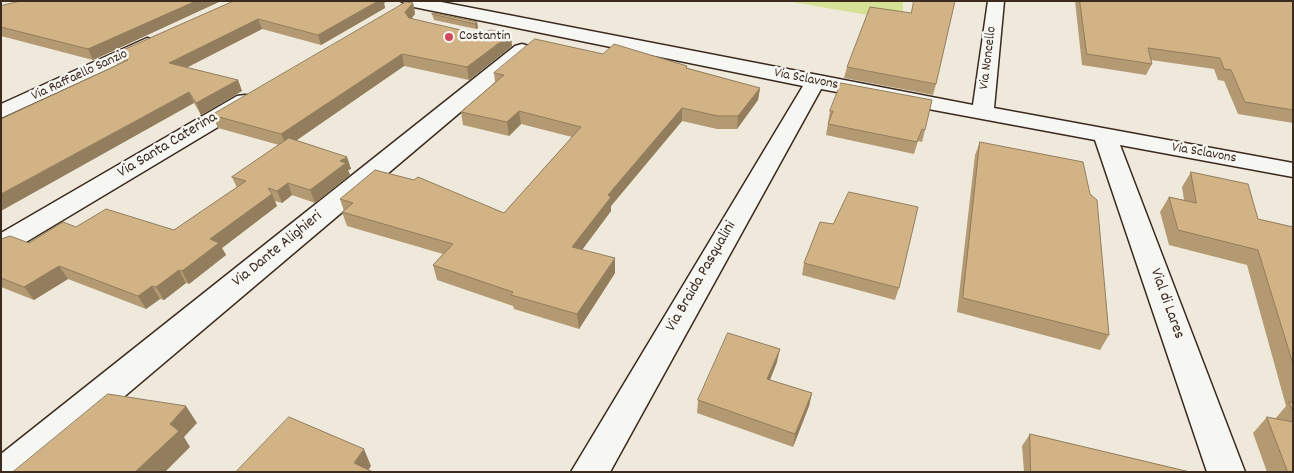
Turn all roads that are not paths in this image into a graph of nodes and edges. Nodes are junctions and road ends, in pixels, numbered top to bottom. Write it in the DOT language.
graph roads {
  1 [pos="996,1"];
  2 [pos="419,7"];
  3 [pos="390,15"];
  4 [pos="520,23"];
  5 [pos="548,28"];
  6 [pos="487,36"];
  7 [pos="160,38"];
  8 [pos="815,82"];
  9 [pos="263,90"];
  10 [pos="1,112"];
  11 [pos="982,114"];
  12 [pos="1106,137"];
  13 [pos="1293,170"];
  14 [pos="1,245"];
  15 [pos="7,472"];
  16 [pos="590,472"];
  17 [pos="1226,472"];
  1 -- 11 [label="street, Via Noncello"];
  2 -- 3 [label="street"];
  2 -- 4 [label="street, Via Sclavons"];
  4 -- 5 [label="street, Via Sclavons"];
  4 -- 6 [label="street"];
  5 -- 8 [label="street, Via Sclavons"];
  5 -- 15 [label="street, Via Dante Alighieri"];
  7 -- 10 [label="street, Via Raffaello Sanzio"];
  8 -- 11 [label="street, Via Sclavons"];
  8 -- 16 [label="street, Via Braida Pasqualini"];
  9 -- 14 [label="street, Via Santa Caterina"];
  11 -- 12 [label="street, Via Sclavons"];
  12 -- 13 [label="street, Via Sclavons"];
  12 -- 17 [label="street, Vial di Lares"];
}
